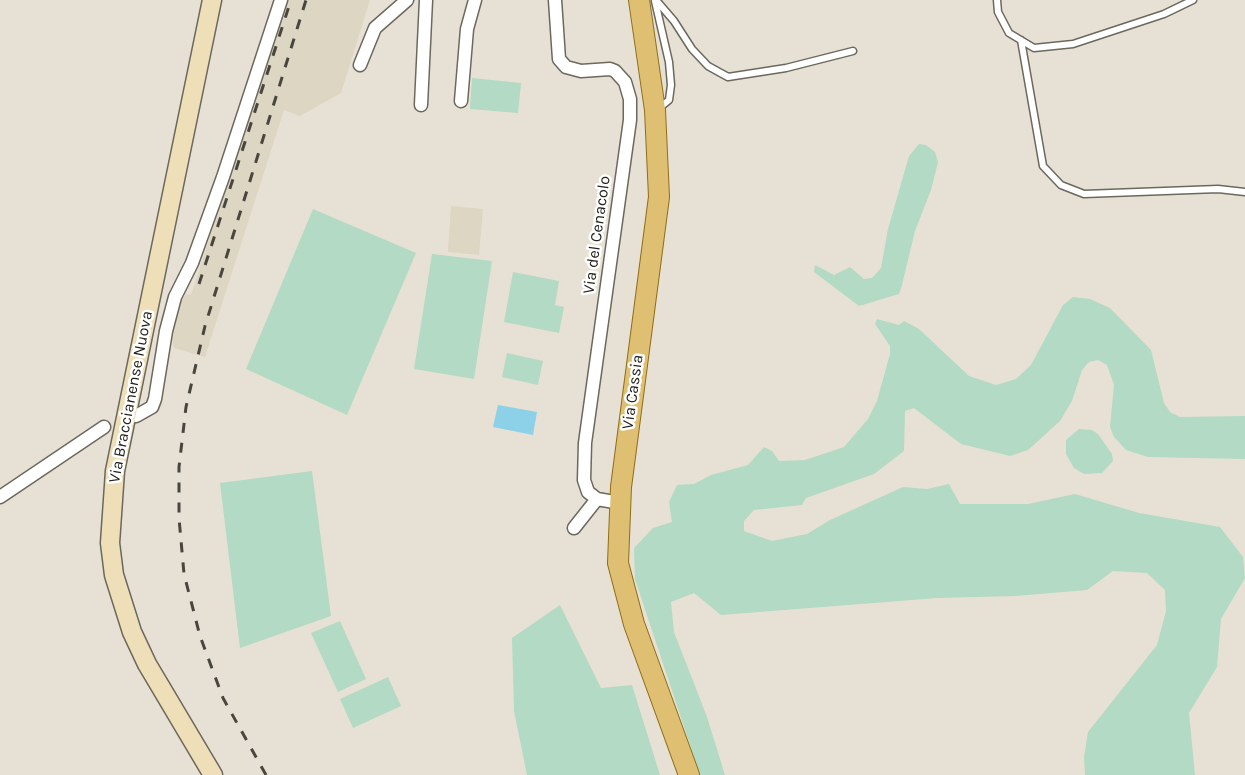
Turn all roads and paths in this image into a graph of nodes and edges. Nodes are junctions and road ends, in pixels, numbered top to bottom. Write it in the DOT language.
graph roads {
  1 [pos="212,0"];
  2 [pos="280,0"];
  3 [pos="407,0"];
  4 [pos="426,0"];
  5 [pos="475,0"];
  6 [pos="555,0"];
  7 [pos="639,0"];
  8 [pos="656,0"];
  9 [pos="997,0"];
  10 [pos="1193,0"];
  11 [pos="1021,40"];
  12 [pos="853,51"];
  13 [pos="360,65"];
  14 [pos="461,101"];
  15 [pos="421,105"];
  16 [pos="655,111"];
  17 [pos="1245,192"];
  18 [pos="136,416"];
  19 [pos="104,427"];
  20 [pos="0,497"];
  21 [pos="597,499"];
  22 [pos="620,503"];
  23 [pos="574,528"];
  24 [pos="213,775"];
  25 [pos="689,775"];
  1 -- 24 [label="main road, Via Braccianense Nuova"];
  2 -- 18 [label="street"];
  3 -- 13 [label="street"];
  4 -- 15 [label="street"];
  5 -- 14 [label="street"];
  6 -- 21 [label="street, Via del Cenacolo"];
  7 -- 16 [label="main road, Via Cassia"];
  8 -- 12 [label="lane"];
  8 -- 16 [label="lane"];
  9 -- 11 [label="lane"];
  10 -- 11 [label="lane"];
  11 -- 17 [label="lane"];
  16 -- 22 [label="main road, Via Cassia"];
  19 -- 20 [label="street"];
  21 -- 22 [label="street"];
  21 -- 23 [label="street"];
  22 -- 25 [label="main road, Via Cassia"];
}
